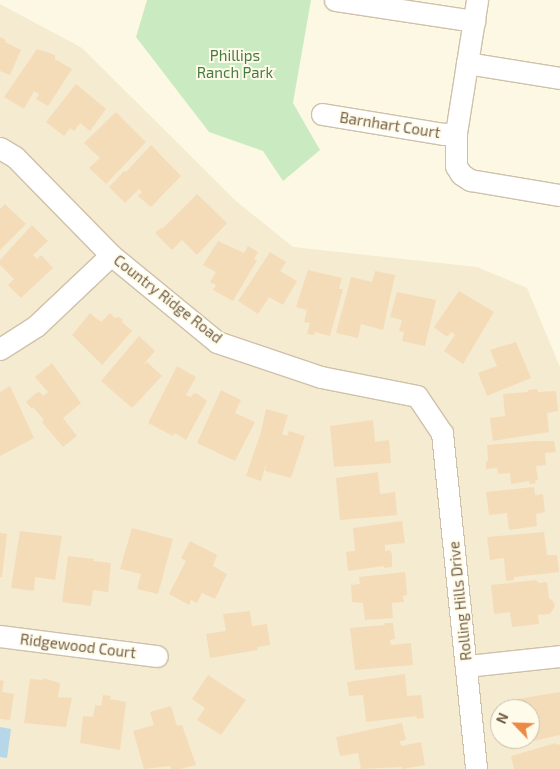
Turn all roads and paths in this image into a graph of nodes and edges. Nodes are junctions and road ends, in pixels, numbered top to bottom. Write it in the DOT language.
graph roads {
  1 [pos="335,0"];
  2 [pos="476,10"];
  3 [pos="467,63"];
  4 [pos="560,78"];
  5 [pos="322,114"];
  6 [pos="456,133"];
  7 [pos="0,148"];
  8 [pos="560,195"];
  9 [pos="111,254"];
  10 [pos="0,349"];
  11 [pos="442,433"];
  12 [pos="0,636"];
  13 [pos="157,656"];
  14 [pos="560,656"];
  15 [pos="467,666"];
  16 [pos="476,769"];
  1 -- 2 [label="street"];
  2 -- 3 [label="street"];
  3 -- 4 [label="street"];
  3 -- 6 [label="street"];
  5 -- 6 [label="street, Barnhart Court"];
  6 -- 8 [label="street, Barnhart Court"];
  7 -- 9 [label="street, Country Ridge Road"];
  9 -- 10 [label="street"];
  9 -- 11 [label="street, Country Ridge Road"];
  11 -- 15 [label="street, Rolling Hills Drive"];
  12 -- 13 [label="street, Ridgewood Court"];
  14 -- 15 [label="street"];
  15 -- 16 [label="street, Rolling Hills Drive"];
}
